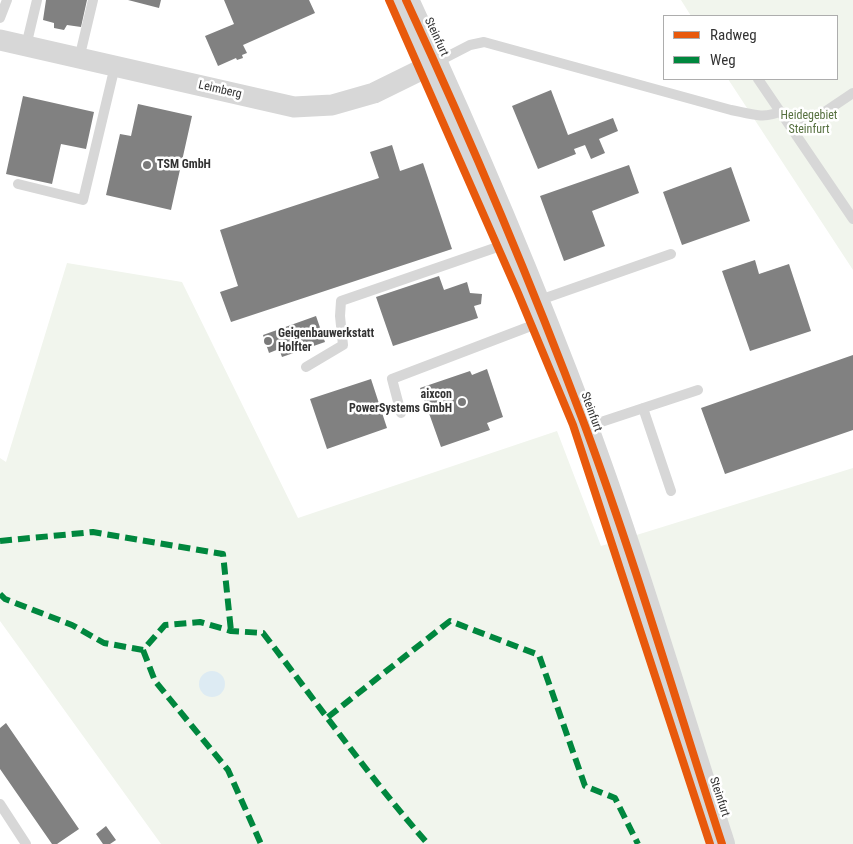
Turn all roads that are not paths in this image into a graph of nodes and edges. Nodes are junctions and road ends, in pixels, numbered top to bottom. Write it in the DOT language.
graph roads {
  1 [pos="7,0"];
  2 [pos="37,0"];
  3 [pos="93,0"];
  4 [pos="406,0"];
  5 [pos="0,18"];
  6 [pos="0,40"];
  7 [pos="26,46"];
  8 [pos="79,59"];
  9 [pos="436,63"];
  10 [pos="115,66"];
  11 [pos="759,80"];
  12 [pos="853,93"];
  13 [pos="780,111"];
  14 [pos="795,132"];
  15 [pos="18,184"];
  16 [pos="853,219"];
  17 [pos="513,242"];
  18 [pos="671,254"];
  19 [pos="541,311"];
  20 [pos="306,367"];
  21 [pos="698,390"];
  22 [pos="642,408"];
  23 [pos="401,413"];
  24 [pos="585,427"];
  25 [pos="671,491"];
  26 [pos="0,804"];
  27 [pos="26,844"];
  28 [pos="722,844"];
  1 -- 5 [label="lane"];
  2 -- 7 [label="lane"];
  3 -- 8 [label="lane"];
  4 -- 9 [label="street, Steinfurt"];
  6 -- 7 [label="street, Leimberg"];
  7 -- 8 [label="street, Leimberg"];
  8 -- 10 [label="street, Leimberg"];
  9 -- 10 [label="street, Leimberg"];
  9 -- 13 [label="lane"];
  9 -- 17 [label="street, Steinfurt"];
  10 -- 15 [label="lane"];
  11 -- 13 [label="lane"];
  12 -- 14 [label="lane"];
  13 -- 14 [label="lane"];
  14 -- 16 [label="lane"];
  17 -- 19 [label="street, Steinfurt"];
  17 -- 20 [label="lane"];
  18 -- 19 [label="lane"];
  19 -- 23 [label="lane"];
  19 -- 24 [label="street, Steinfurt"];
  21 -- 22 [label="lane"];
  22 -- 24 [label="lane"];
  22 -- 25 [label="lane"];
  24 -- 28 [label="street, Steinfurt"];
  26 -- 27 [label="lane"];
}
